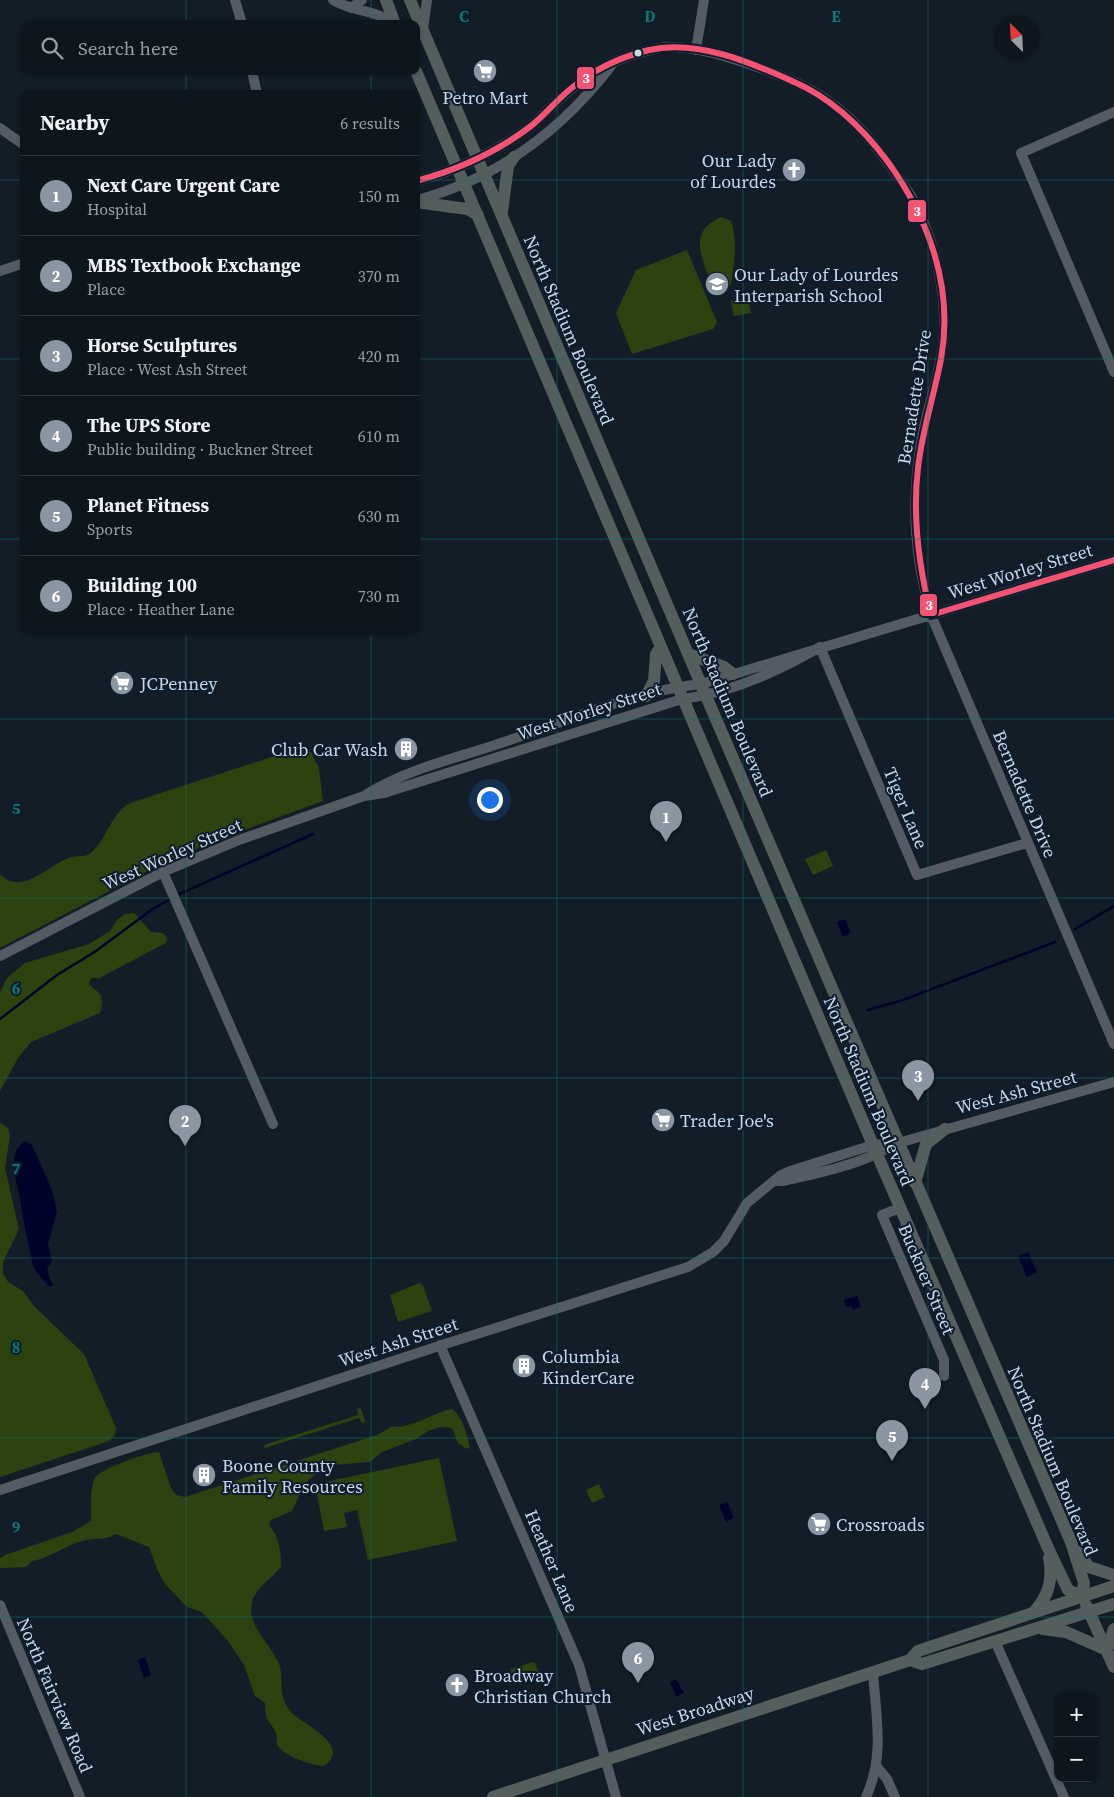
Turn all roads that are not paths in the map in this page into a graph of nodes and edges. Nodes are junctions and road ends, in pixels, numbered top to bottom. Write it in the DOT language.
graph roads {
  1 [pos="235,0"];
  2 [pos="333,0"];
  3 [pos="362,0"];
  4 [pos="386,0"];
  5 [pos="410,0"];
  6 [pos="427,0"];
  7 [pos="704,0"];
  8 [pos="351,8"];
  9 [pos="241,20"];
  10 [pos="389,20"];
  11 [pos="393,20"];
  12 [pos="419,20"];
  13 [pos="420,22"];
  14 [pos="423,29"];
  15 [pos="696,50"];
  16 [pos="613,64"];
  17 [pos="253,75"];
  18 [pos="418,75"];
  19 [pos="256,90"];
  20 [pos="1114,112"];
  21 [pos="0,128"];
  22 [pos="20,142"];
  23 [pos="514,157"];
  24 [pos="478,158"];
  25 [pos="458,167"];
  26 [pos="485,175"];
  27 [pos="420,180"];
  28 [pos="465,184"];
  29 [pos="420,200"];
  30 [pos="420,202"];
  31 [pos="502,214"];
  32 [pos="478,215"];
  33 [pos="20,264"];
  34 [pos="0,271"];
  35 [pos="1114,372"];
  36 [pos="1114,560"];
  37 [pos="931,615"];
  38 [pos="661,647"];
  39 [pos="820,647"];
  40 [pos="688,654"];
  41 [pos="733,674"];
  42 [pos="677,686"];
  43 [pos="703,690"];
  44 [pos="646,696"];
  45 [pos="682,698"];
  46 [pos="364,796"];
  47 [pos="1027,843"];
  48 [pos="163,872"];
  49 [pos="0,956"];
  50 [pos="1114,1044"];
  51 [pos="1114,1082"];
  52 [pos="273,1124"];
  53 [pos="945,1129"];
  54 [pos="898,1143"];
  55 [pos="875,1150"];
  56 [pos="916,1183"];
  57 [pos="900,1208"];
  58 [pos="440,1345"];
  59 [pos="944,1376"];
  60 [pos="0,1490"];
  61 [pos="1071,1542"];
  62 [pos="1048,1548"];
  63 [pos="1114,1575"];
  64 [pos="1114,1586"];
  65 [pos="1082,1596"];
  66 [pos="1114,1604"];
  67 [pos="0,1605"];
  68 [pos="1035,1611"];
  69 [pos="1090,1612"];
  70 [pos="1036,1628"];
  71 [pos="1114,1628"];
  72 [pos="995,1641"];
  73 [pos="1107,1650"];
  74 [pos="910,1660"];
  75 [pos="1114,1666"];
  76 [pos="873,1673"];
  77 [pos="604,1760"];
  78 [pos="877,1767"];
  79 [pos="80,1797"];
  80 [pos="493,1797"];
  81 [pos="616,1797"];
  82 [pos="866,1797"];
  83 [pos="895,1797"];
  84 [pos="1064,1797"];
  1 -- 9 [label="street"];
  2 -- 8 [label="street"];
  3 -- 8 [label="street"];
  4 -- 11 [label="main road"];
  5 -- 12 [label="main road, North Stadium Boulevard"];
  6 -- 14 [label="street"];
  7 -- 15 [label="street"];
  8 -- 10 [label="street"];
  13 -- 14 [label="main road, North Stadium Boulevard"];
  14 -- 24 [label="main road, North Stadium Boulevard"];
  15 -- 16 [label="street, Bernadette Drive"];
  15 -- 37 [label="street, Bernadette Drive"];
  16 -- 23 [label="street"];
  16 -- 24 [label="street, Bernadette Drive"];
  17 -- 19 [label="street"];
  18 -- 25 [label="main road, North Stadium Boulevard"];
  20 -- 35 [label="street"];
  21 -- 22 [label="street"];
  23 -- 26 [label="street"];
  23 -- 31 [label="main road"];
  24 -- 25 [label="street, Bernadette Drive"];
  24 -- 26 [label="main road, North Stadium Boulevard"];
  25 -- 27 [label="street, Bernadette Drive"];
  25 -- 28 [label="main road, North Stadium Boulevard"];
  26 -- 28 [label="street"];
  26 -- 31 [label="main road, North Stadium Boulevard"];
  28 -- 29 [label="street"];
  28 -- 32 [label="main road, North Stadium Boulevard"];
  30 -- 32 [label="main road"];
  31 -- 40 [label="main road, North Stadium Boulevard"];
  32 -- 38 [label="main road, North Stadium Boulevard"];
  33 -- 34 [label="street"];
  36 -- 37 [label="street, West Worley Street"];
  37 -- 39 [label="street, West Worley Street"];
  37 -- 47 [label="street, Bernadette Drive"];
  38 -- 42 [label="main road, North Stadium Boulevard"];
  38 -- 44 [label="main road"];
  39 -- 41 [label="street, West Worley Street"];
  39 -- 43 [label="street, West Worley Street"];
  39 -- 47 [label="street, Tiger Lane"];
  40 -- 41 [label="main road"];
  40 -- 43 [label="main road, North Stadium Boulevard"];
  41 -- 43 [label="street, West Worley Street"];
  42 -- 43 [label="street, West Worley Street"];
  42 -- 44 [label="street, West Worley Street"];
  42 -- 45 [label="main road, North Stadium Boulevard"];
  43 -- 45 [label="street, West Worley Street"];
  43 -- 54 [label="main road, North Stadium Boulevard"];
  44 -- 46 [label="street, West Worley Street"];
  45 -- 46 [label="street, West Worley Street"];
  45 -- 55 [label="main road, North Stadium Boulevard"];
  46 -- 48 [label="street, West Worley Street"];
  47 -- 50 [label="street, Bernadette Drive"];
  48 -- 49 [label="street, West Worley Street"];
  48 -- 52 [label="street"];
  51 -- 53 [label="street, West Ash Street"];
  53 -- 54 [label="street, West Ash Street"];
  53 -- 56 [label="main road"];
  54 -- 55 [label="street, West Ash Street"];
  54 -- 56 [label="main road, North Stadium Boulevard"];
  55 -- 57 [label="main road, North Stadium Boulevard"];
  55 -- 58 [label="street, West Ash Street"];
  56 -- 61 [label="main road, North Stadium Boulevard"];
  57 -- 59 [label="street, Buckner Street"];
  57 -- 62 [label="main road, North Stadium Boulevard"];
  58 -- 60 [label="street, West Ash Street"];
  58 -- 77 [label="street, Heather Lane"];
  61 -- 63 [label="main road"];
  61 -- 65 [label="main road, North Stadium Boulevard"];
  62 -- 65 [label="main road, North Stadium Boulevard"];
  62 -- 68 [label="main road"];
  64 -- 65 [label="main road, West Broadway"];
  65 -- 68 [label="main road, West Broadway"];
  65 -- 69 [label="main road"];
  66 -- 69 [label="main road, West Broadway"];
  67 -- 79 [label="street, North Fairview Road"];
  68 -- 74 [label="main road, West Broadway"];
  69 -- 70 [label="main road, West Broadway"];
  69 -- 73 [label="main road"];
  70 -- 72 [label="main road, West Broadway"];
  70 -- 73 [label="main road"];
  71 -- 73 [label="main road"];
  72 -- 74 [label="main road, West Broadway"];
  72 -- 84 [label="street"];
  73 -- 75 [label="main road"];
  74 -- 76 [label="main road, West Broadway"];
  76 -- 77 [label="main road, West Broadway"];
  76 -- 78 [label="street"];
  77 -- 80 [label="main road, West Broadway"];
  77 -- 81 [label="street, Heather Lane"];
  78 -- 82 [label="street"];
  78 -- 83 [label="street"];
}
